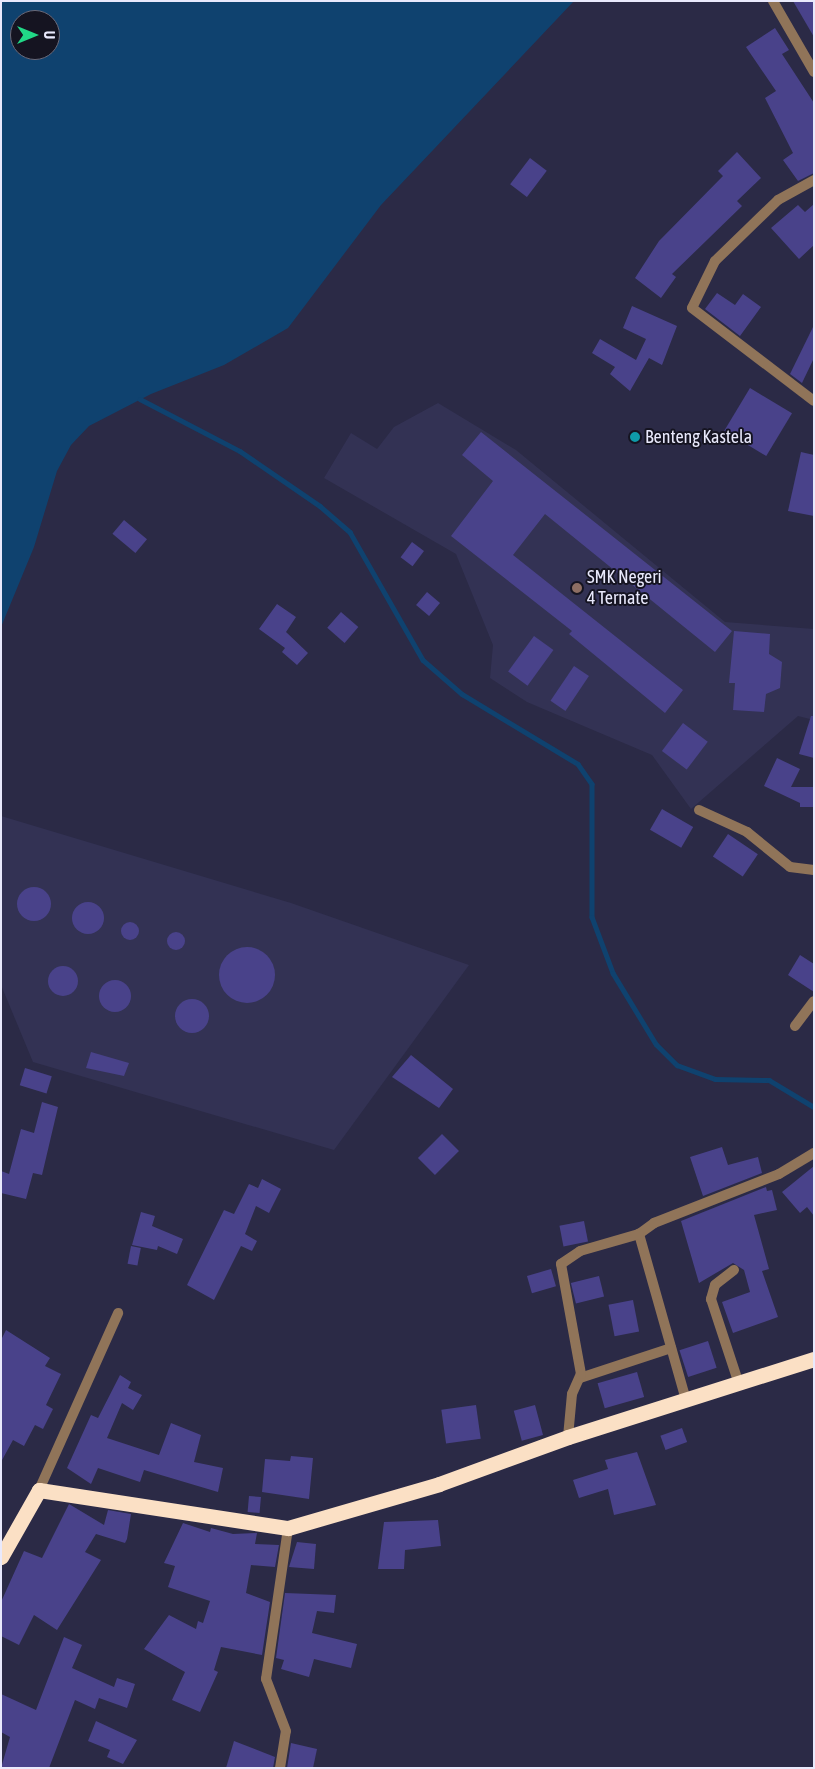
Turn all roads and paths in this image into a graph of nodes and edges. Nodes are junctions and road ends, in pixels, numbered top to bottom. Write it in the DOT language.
graph roads {
  1 [pos="773,1"];
  2 [pos="814,72"];
  3 [pos="814,180"];
  4 [pos="814,401"];
  5 [pos="699,810"];
  6 [pos="814,870"];
  7 [pos="814,1001"];
  8 [pos="795,1026"];
  9 [pos="814,1153"];
  10 [pos="639,1234"];
  11 [pos="734,1270"];
  12 [pos="118,1313"];
  13 [pos="671,1348"];
  14 [pos="814,1359"];
  15 [pos="580,1378"];
  16 [pos="739,1384"];
  17 [pos="686,1400"];
  18 [pos="568,1437"];
  19 [pos="39,1490"];
  20 [pos="288,1528"];
  21 [pos="1,1557"];
  22 [pos="280,1768"];
  1 -- 2 [label="street"];
  3 -- 4 [label="street"];
  5 -- 6 [label="street"];
  7 -- 8 [label="street"];
  9 -- 10 [label="street"];
  10 -- 13 [label="street"];
  10 -- 15 [label="street"];
  11 -- 16 [label="street"];
  12 -- 19 [label="street"];
  13 -- 15 [label="street"];
  13 -- 17 [label="street"];
  14 -- 16 [label="highway"];
  15 -- 18 [label="street"];
  16 -- 17 [label="highway"];
  17 -- 18 [label="highway"];
  18 -- 20 [label="highway"];
  19 -- 20 [label="highway"];
  19 -- 21 [label="highway"];
  20 -- 22 [label="street"];
}
